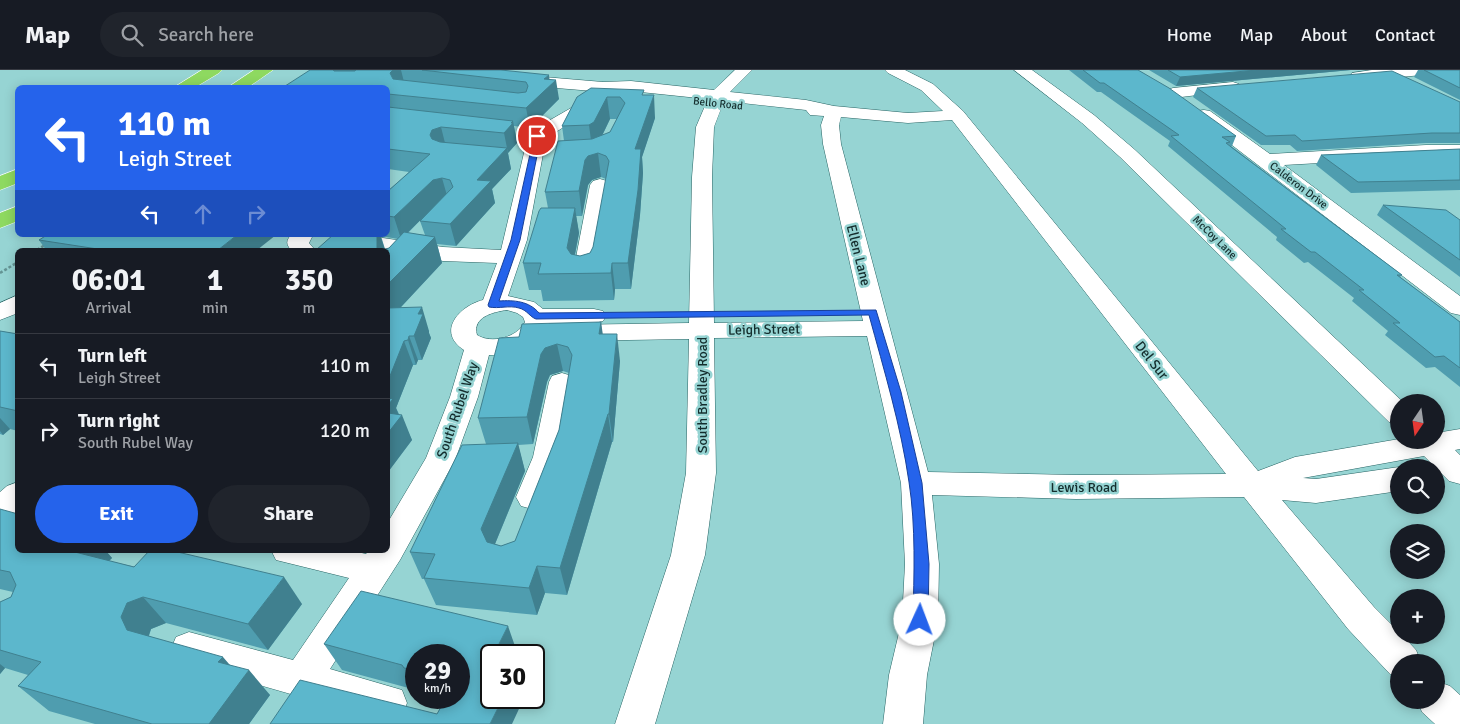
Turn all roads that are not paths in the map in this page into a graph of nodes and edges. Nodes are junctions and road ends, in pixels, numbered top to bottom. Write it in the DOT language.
graph roads {
  1 [pos="214,70"];
  2 [pos="266,70"];
  3 [pos="623,70"];
  4 [pos="744,70"];
  5 [pos="893,70"];
  6 [pos="1022,70"];
  7 [pos="1422,70"];
  8 [pos="1387,71"];
  9 [pos="1341,77"];
  10 [pos="508,78"];
  11 [pos="186,85"];
  12 [pos="240,85"];
  13 [pos="1252,85"];
  14 [pos="1417,86"];
  15 [pos="603,87"];
  16 [pos="716,99"];
  17 [pos="834,111"];
  18 [pos="957,115"];
  19 [pos="1460,151"];
  20 [pos="1266,160"];
  21 [pos="15,176"];
  22 [pos="0,184"];
  23 [pos="600,185"];
  24 [pos="15,214"];
  25 [pos="0,222"];
  26 [pos="427,228"];
  27 [pos="300,237"];
  28 [pos="348,242"];
  29 [pos="302,248"];
  30 [pos="407,248"];
  31 [pos="510,257"];
  32 [pos="390,266"];
  33 [pos="584,273"];
  34 [pos="15,304"];
  35 [pos="493,305"];
  36 [pos="1460,308"];
  37 [pos="0,313"];
  38 [pos="875,320"];
  39 [pos="702,322"];
  40 [pos="534,325"];
  41 [pos="478,347"];
  42 [pos="562,382"];
  43 [pos="1390,406"];
  44 [pos="1460,439"];
  45 [pos="1445,440"];
  46 [pos="1392,449"];
  47 [pos="1434,449"];
  48 [pos="548,456"];
  49 [pos="519,458"];
  50 [pos="470,459"];
  51 [pos="440,460"];
  52 [pos="1453,471"];
  53 [pos="1390,480"];
  54 [pos="916,483"];
  55 [pos="0,484"];
  56 [pos="1252,485"];
  57 [pos="15,487"];
  58 [pos="15,497"];
  59 [pos="0,510"];
  60 [pos="524,521"];
  61 [pos="390,544"];
  62 [pos="336,553"];
  63 [pos="383,556"];
  64 [pos="166,642"];
  65 [pos="1395,654"];
  66 [pos="302,680"];
  67 [pos="1445,707"];
  68 [pos="417,710"];
  69 [pos="1460,721"];
  70 [pos="635,724"];
  71 [pos="903,724"];
  1 -- 11 [label="highway"];
  2 -- 12 [label="highway"];
  3 -- 15 [label="street"];
  4 -- 16 [label="street, South Bradley Road"];
  5 -- 18 [label="street, Del Sur"];
  6 -- 43 [label="street, McCoy Lane"];
  7 -- 8 [label="street"];
  8 -- 9 [label="street"];
  8 -- 14 [label="street"];
  10 -- 15 [label="street, Bello Road"];
  13 -- 20 [label="street, Calderon Drive"];
  15 -- 16 [label="street, Bello Road"];
  15 -- 31 [label="street"];
  16 -- 17 [label="street, Bello Road"];
  16 -- 39 [label="street, South Bradley Road"];
  17 -- 18 [label="street, Bello Road"];
  17 -- 38 [label="street, Ellen Lane"];
  18 -- 56 [label="street, Del Sur"];
  19 -- 20 [label="street"];
  20 -- 36 [label="street, Calderon Drive"];
  21 -- 22 [label="highway"];
  23 -- 33 [label="street"];
  24 -- 25 [label="highway"];
  26 -- 30 [label="street"];
  27 -- 29 [label="street"];
  28 -- 30 [label="street"];
  30 -- 31 [label="street"];
  30 -- 32 [label="street"];
  31 -- 35 [label="street"];
  34 -- 37 [label="street"];
  35 -- 40 [label="street"];
  35 -- 41 [label="street"];
  38 -- 39 [label="street, Leigh Street"];
  38 -- 54 [label="street, Ellen Lane"];
  39 -- 40 [label="street, Leigh Street"];
  39 -- 70 [label="street, South Bradley Road"];
  40 -- 41 [label="street, Leigh Street"];
  41 -- 51 [label="street, South Rubel Way"];
  42 -- 48 [label="street"];
  44 -- 45 [label="street, Lewis Road"];
  46 -- 56 [label="street, Lewis Road"];
  47 -- 52 [label="street"];
  48 -- 49 [label="street"];
  48 -- 60 [label="street"];
  50 -- 51 [label="street"];
  51 -- 61 [label="street, South Rubel Way"];
  53 -- 56 [label="street, Lewis Road"];
  54 -- 56 [label="street, Lewis Road"];
  54 -- 71 [label="street, Ellen Lane"];
  55 -- 57 [label="street"];
  56 -- 65 [label="street, Del Sur"];
  58 -- 59 [label="street"];
  62 -- 63 [label="street"];
  63 -- 66 [label="street, South Rubel Way"];
  64 -- 66 [label="street"];
  66 -- 68 [label="street"];
  67 -- 69 [label="street"];
}
